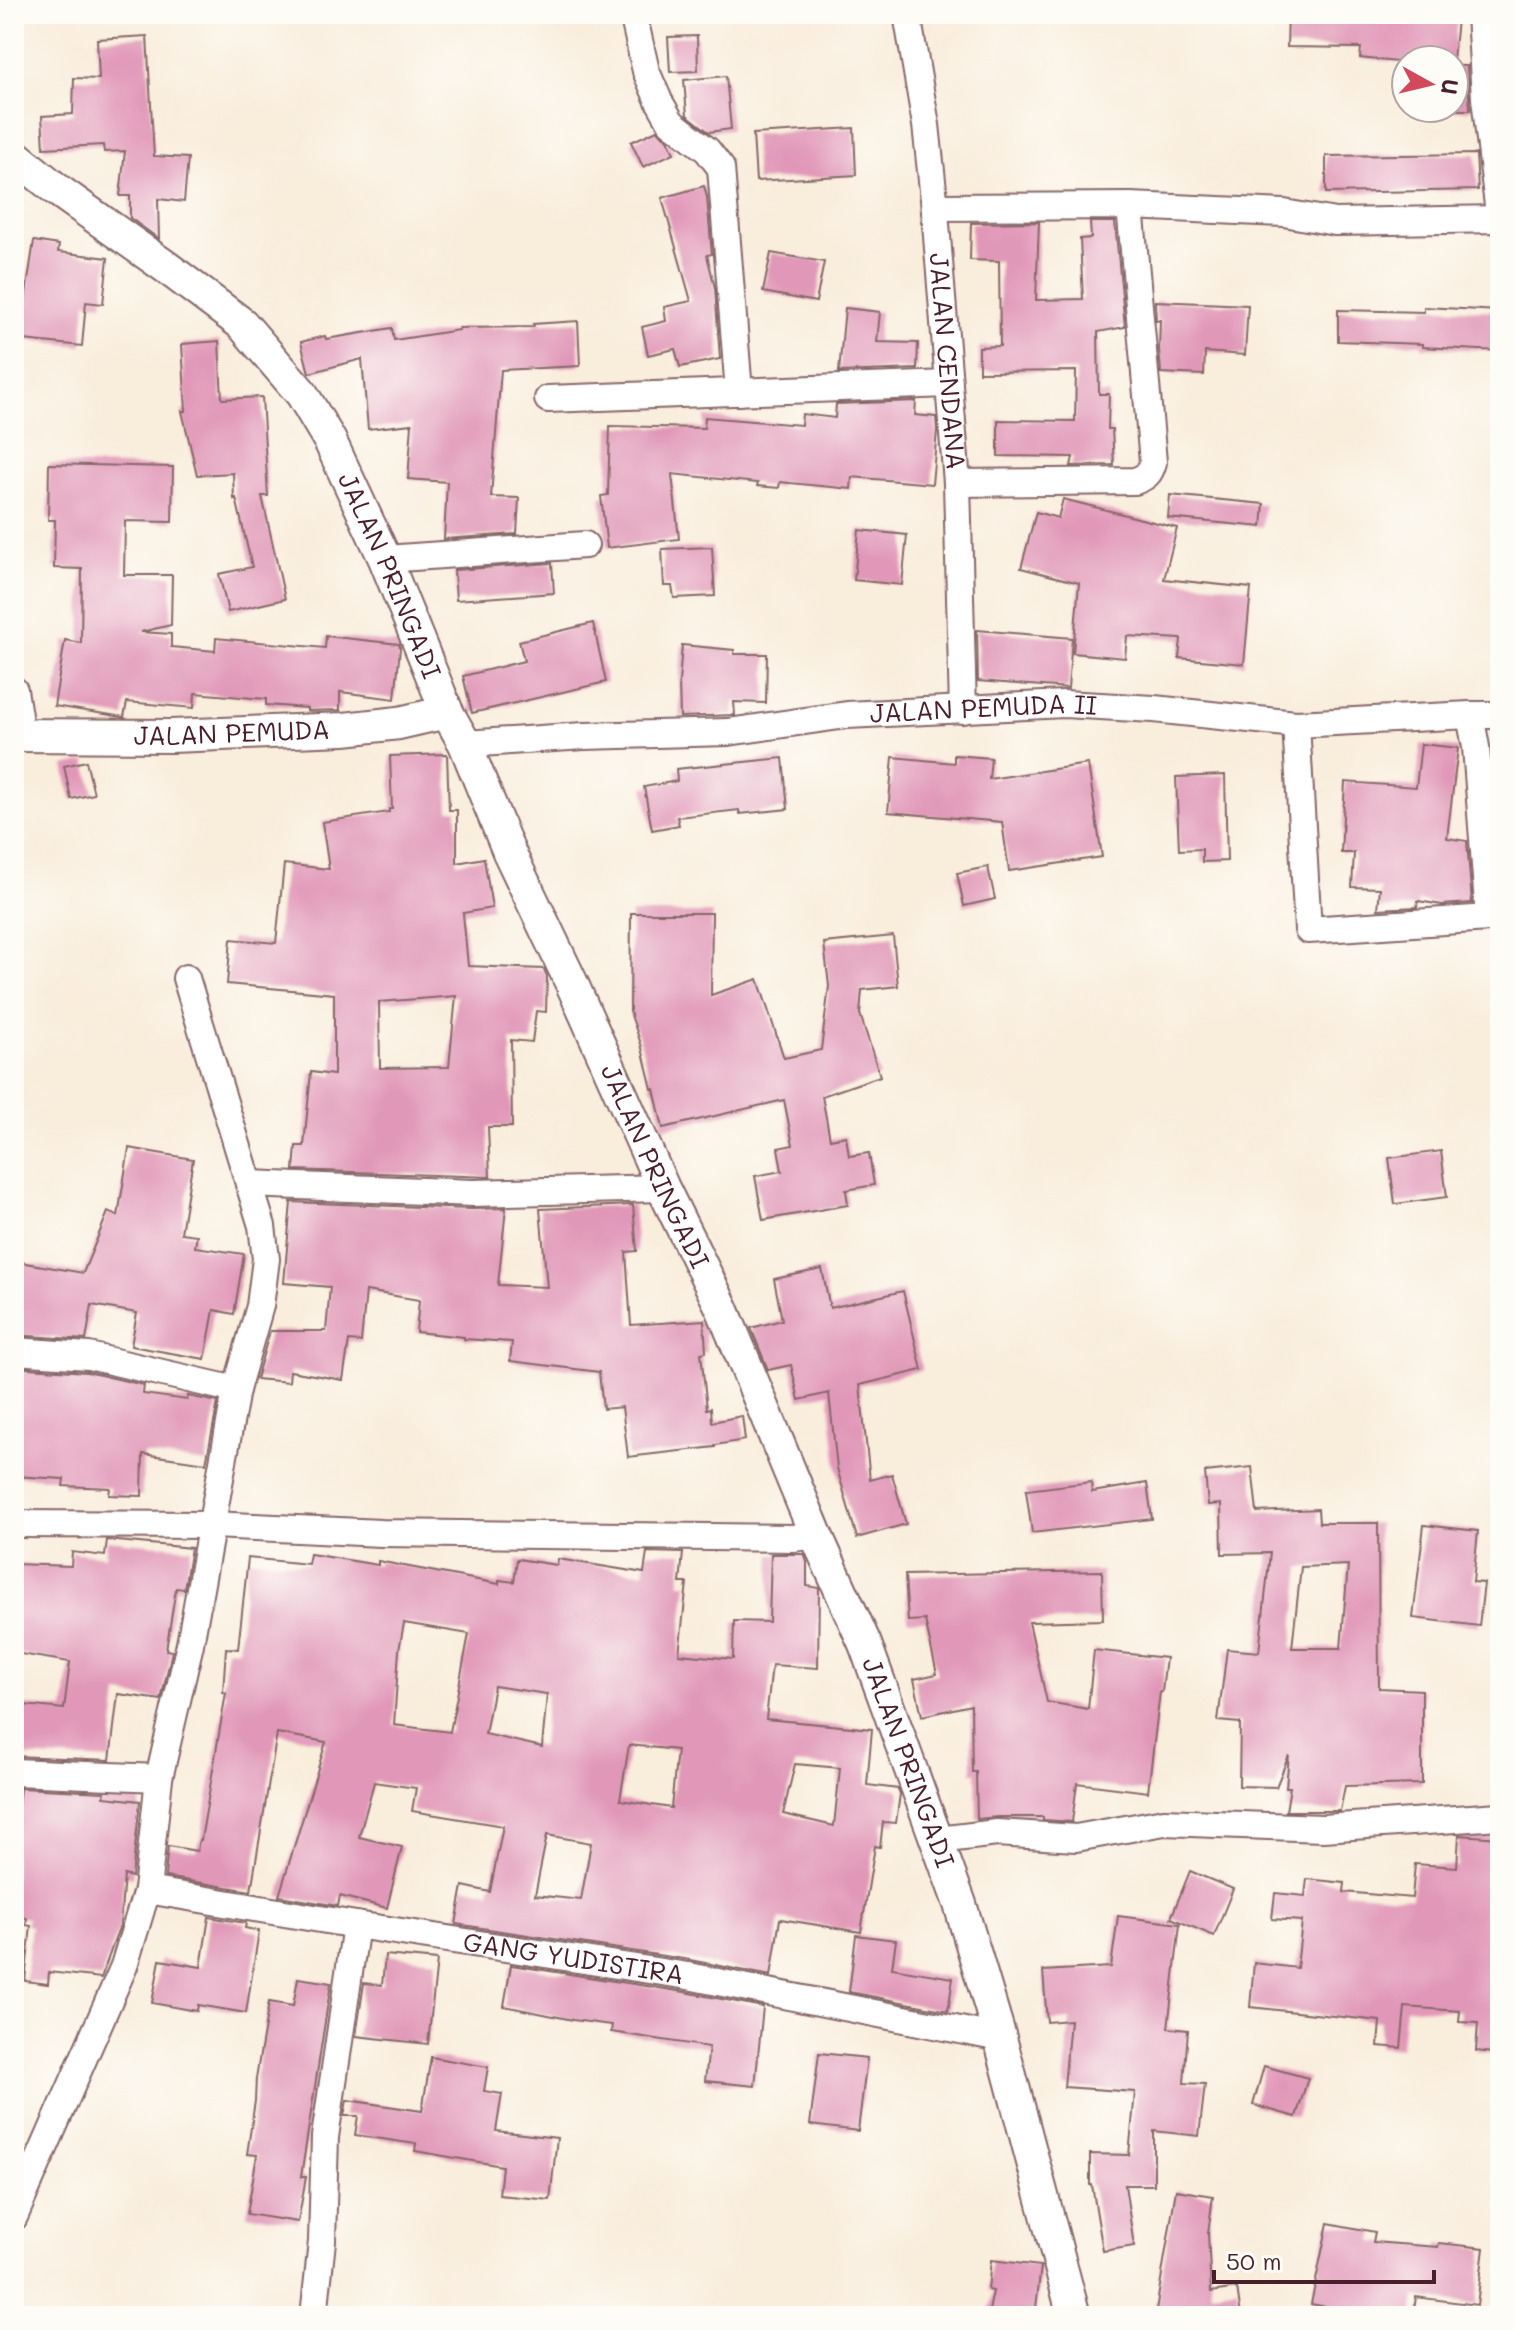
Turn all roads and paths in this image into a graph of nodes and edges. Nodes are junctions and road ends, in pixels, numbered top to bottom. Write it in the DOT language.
graph roads {
  1 [pos="633,14"];
  2 [pos="907,14"];
  3 [pos="1480,14"];
  4 [pos="14,155"];
  5 [pos="1130,206"];
  6 [pos="935,207"];
  7 [pos="1500,220"];
  8 [pos="949,384"];
  9 [pos="739,392"];
  10 [pos="548,399"];
  11 [pos="957,483"];
  12 [pos="585,545"];
  13 [pos="385,559"];
  14 [pos="14,690"];
  15 [pos="963,710"];
  16 [pos="447,712"];
  17 [pos="1470,715"];
  18 [pos="1500,715"];
  19 [pos="1296,724"];
  20 [pos="18,735"];
  21 [pos="465,744"];
  22 [pos="186,978"];
  23 [pos="249,1184"];
  24 [pos="663,1188"];
  25 [pos="14,1351"];
  26 [pos="236,1390"];
  27 [pos="14,1524"];
  28 [pos="212,1525"];
  29 [pos="816,1535"];
  30 [pos="14,1772"];
  31 [pos="159,1778"];
  32 [pos="1500,1816"];
  33 [pos="938,1840"];
  34 [pos="147,1890"];
  35 [pos="356,1925"];
  36 [pos="1000,2038"];
  37 [pos="14,2217"];
  38 [pos="314,2316"];
  39 [pos="1074,2316"];
  1 -- 9 [label="street"];
  2 -- 6 [label="street, JALAN CENDANA"];
  3 -- 7 [label="street"];
  4 -- 13 [label="street, JALAN PRINGADI"];
  5 -- 6 [label="street"];
  5 -- 7 [label="street"];
  5 -- 11 [label="street"];
  6 -- 8 [label="street, JALAN CENDANA"];
  8 -- 9 [label="street"];
  8 -- 11 [label="street, JALAN CENDANA"];
  9 -- 10 [label="street"];
  11 -- 15 [label="street, JALAN CENDANA"];
  12 -- 13 [label="street"];
  13 -- 16 [label="street, JALAN PRINGADI"];
  14 -- 20 [label="street"];
  15 -- 19 [label="street, JALAN PEMUDA II"];
  15 -- 21 [label="street, JALAN PEMUDA II"];
  16 -- 20 [label="street, JALAN PEMUDA"];
  16 -- 21 [label="street, JALAN PRINGADI"];
  17 -- 18 [label="street, JALAN PEMUDA II"];
  17 -- 19 [label="street, JALAN PEMUDA II"];
  17 -- 19 [label="street"];
  21 -- 24 [label="street, JALAN PRINGADI"];
  22 -- 23 [label="street"];
  23 -- 24 [label="street"];
  23 -- 26 [label="street"];
  24 -- 29 [label="street, JALAN PRINGADI"];
  25 -- 26 [label="street"];
  26 -- 28 [label="street"];
  27 -- 28 [label="street"];
  28 -- 29 [label="street"];
  28 -- 31 [label="street"];
  29 -- 33 [label="street, JALAN PRINGADI"];
  30 -- 31 [label="street"];
  31 -- 34 [label="street"];
  32 -- 33 [label="street"];
  33 -- 36 [label="street, JALAN PRINGADI"];
  34 -- 35 [label="street, GANG YUDISTIRA"];
  34 -- 37 [label="street"];
  35 -- 36 [label="street, GANG YUDISTIRA"];
  35 -- 38 [label="street"];
  36 -- 39 [label="street, JALAN PRINGADI"];
}
